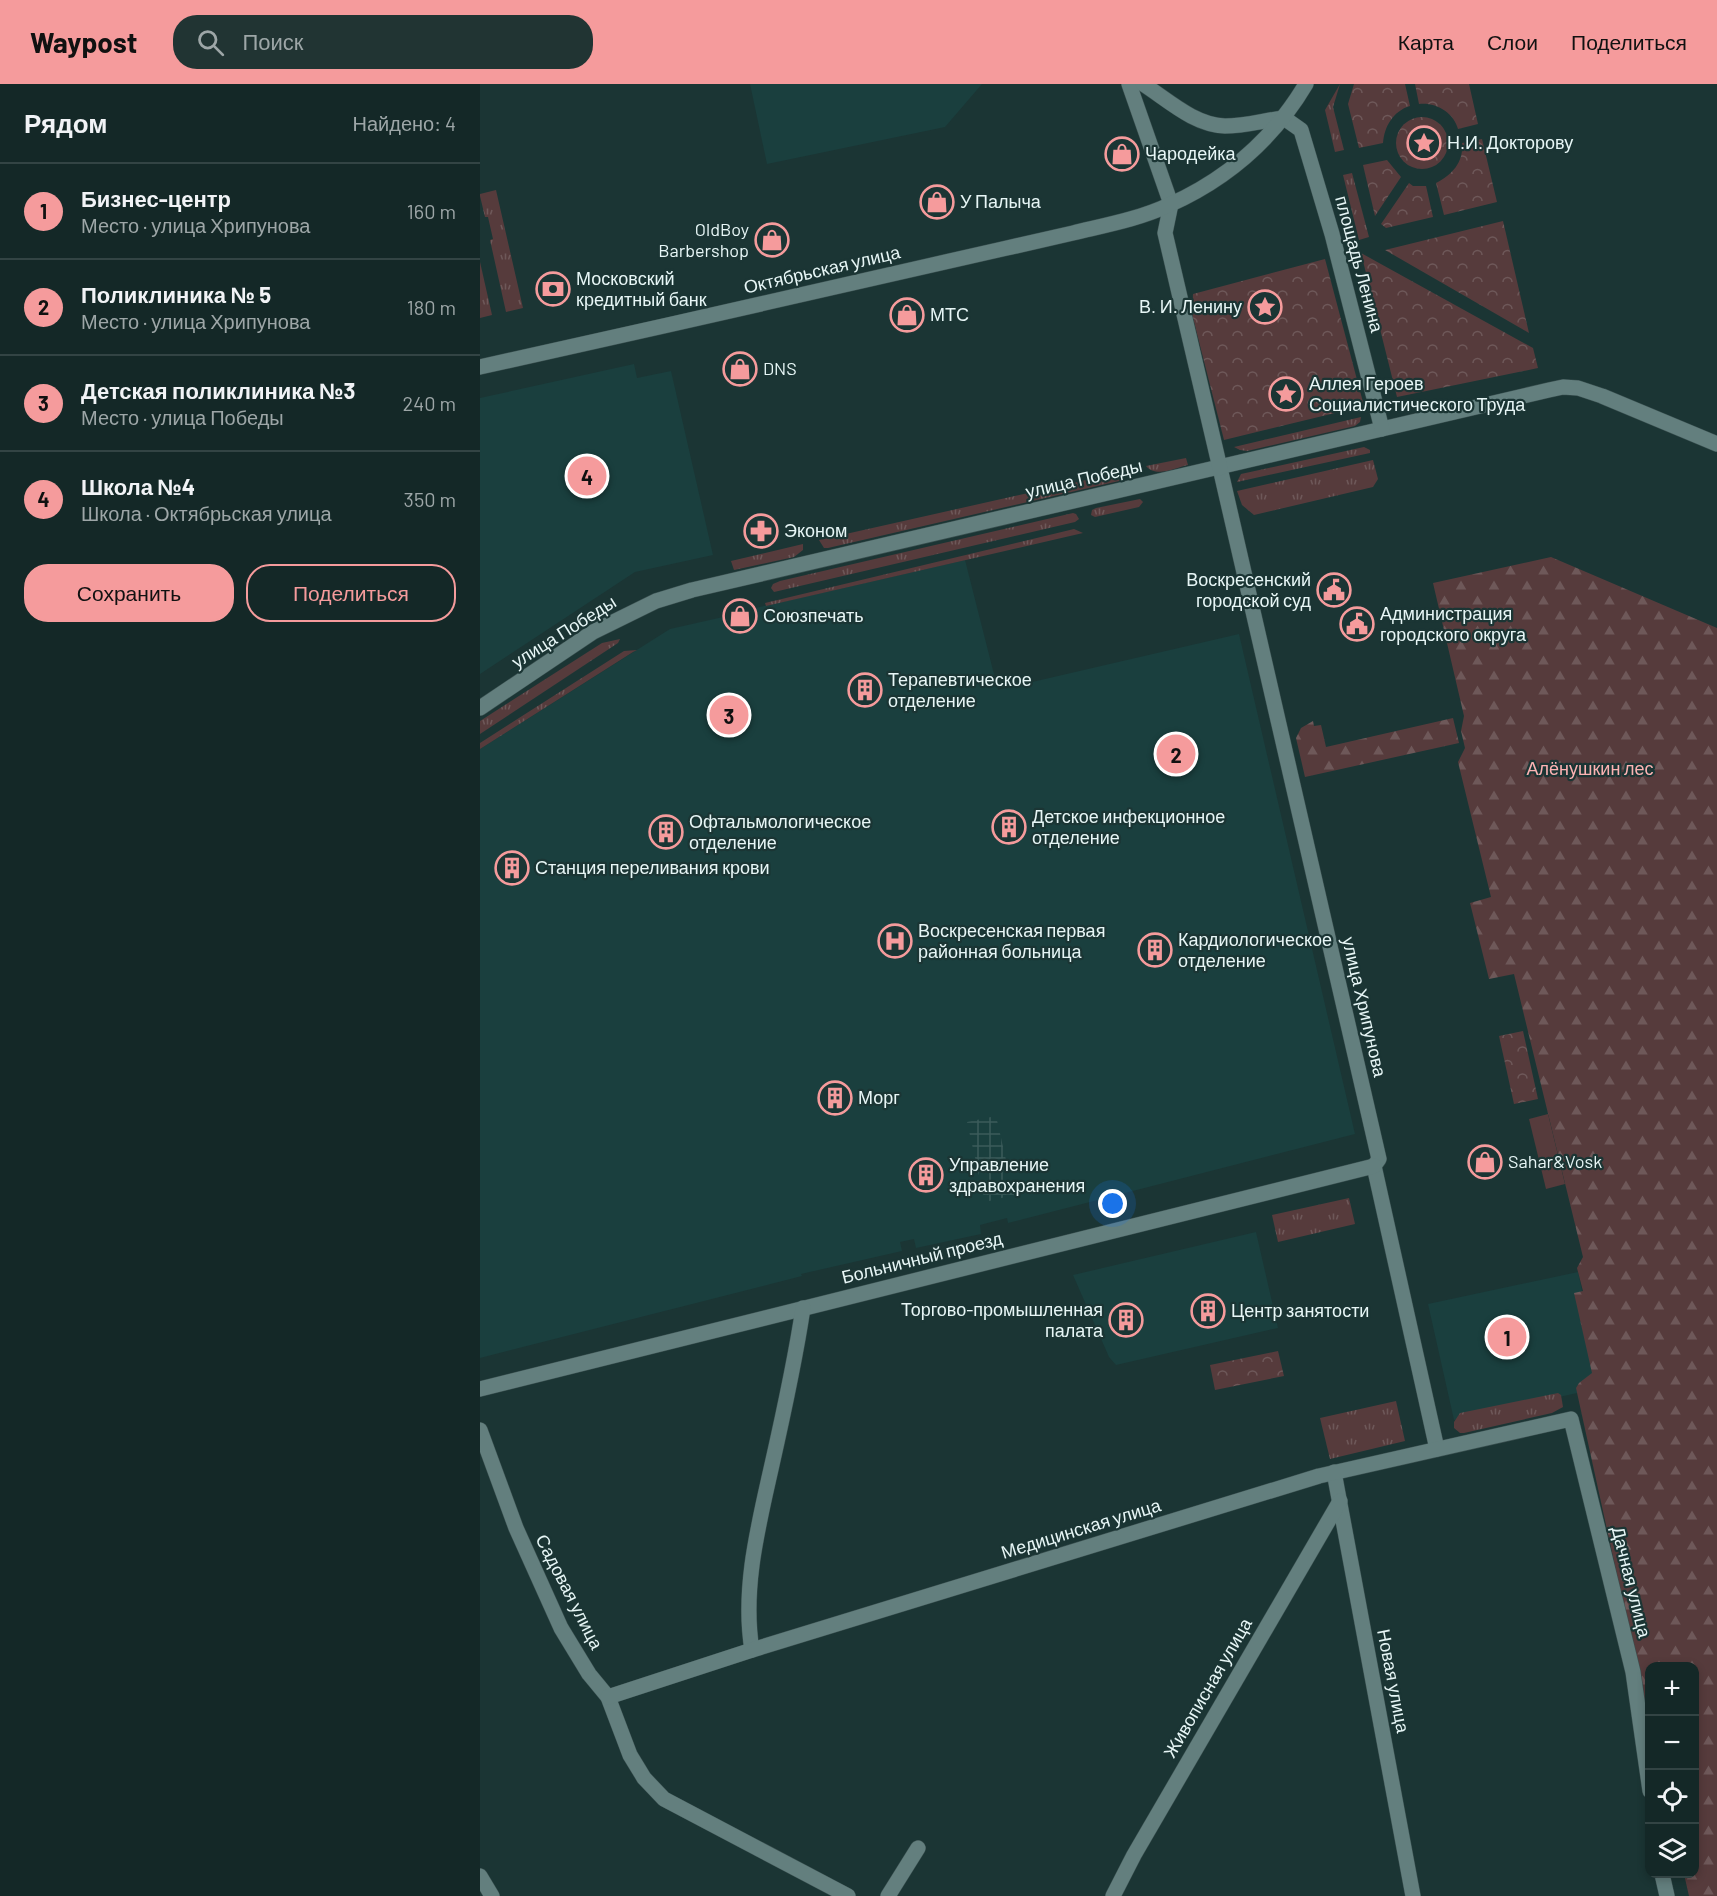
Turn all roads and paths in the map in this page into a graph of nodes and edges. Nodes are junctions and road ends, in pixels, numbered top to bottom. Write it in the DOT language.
graph roads {
  1 [pos="1129,84"];
  2 [pos="1143,84"];
  3 [pos="1306,84"];
  4 [pos="1284,118"];
  5 [pos="1171,204"];
  6 [pos="480,367"];
  7 [pos="1382,429"];
  8 [pos="1717,444"];
  9 [pos="1220,468"];
  10 [pos="480,708"];
  11 [pos="1374,1166"];
  12 [pos="803,1308"];
  13 [pos="480,1389"];
  14 [pos="1571,1419"];
  15 [pos="480,1430"];
  16 [pos="1437,1449"];
  17 [pos="1334,1472"];
  18 [pos="1340,1501"];
  19 [pos="752,1650"];
  20 [pos="608,1697"];
  21 [pos="1647,1770"];
  22 [pos="918,1848"];
  23 [pos="480,1876"];
  24 [pos="1663,1878"];
  25 [pos="492,1896"];
  26 [pos="848,1896"];
  27 [pos="888,1896"];
  28 [pos="1113,1896"];
  29 [pos="1413,1896"];
  30 [pos="1667,1896"];
  1 -- 5 [label="street"];
  2 -- 4 [label="street"];
  3 -- 4 [label="street, Октябрьская улица"];
  4 -- 5 [label="street, Октябрьская улица"];
  4 -- 7 [label="street, площадь Ленина"];
  5 -- 6 [label="street, Октябрьская улица"];
  5 -- 9 [label="street"];
  7 -- 8 [label="street, улица Победы"];
  7 -- 9 [label="street, улица Победы"];
  9 -- 10 [label="street, улица Победы"];
  9 -- 11 [label="street, улица Хрипунова"];
  11 -- 12 [label="street, Больничный проезд"];
  11 -- 16 [label="street, улица Хрипунова"];
  12 -- 13 [label="street, Больничный проезд"];
  12 -- 19 [label="street"];
  14 -- 16 [label="street, Медицинская улица"];
  14 -- 21 [label="street, Дачная улица"];
  15 -- 20 [label="street, Садовая улица"];
  16 -- 17 [label="street, Медицинская улица"];
  17 -- 18 [label="street, Новая улица"];
  17 -- 19 [label="street, Медицинская улица"];
  18 -- 28 [label="street, Живописная улица"];
  18 -- 29 [label="street, Новая улица"];
  19 -- 20 [label="street, Медицинская улица"];
  20 -- 26 [label="street, Садовая улица"];
  22 -- 27 [label="street"];
  23 -- 25 [label="street"];
  24 -- 30 [label="street"];
}
